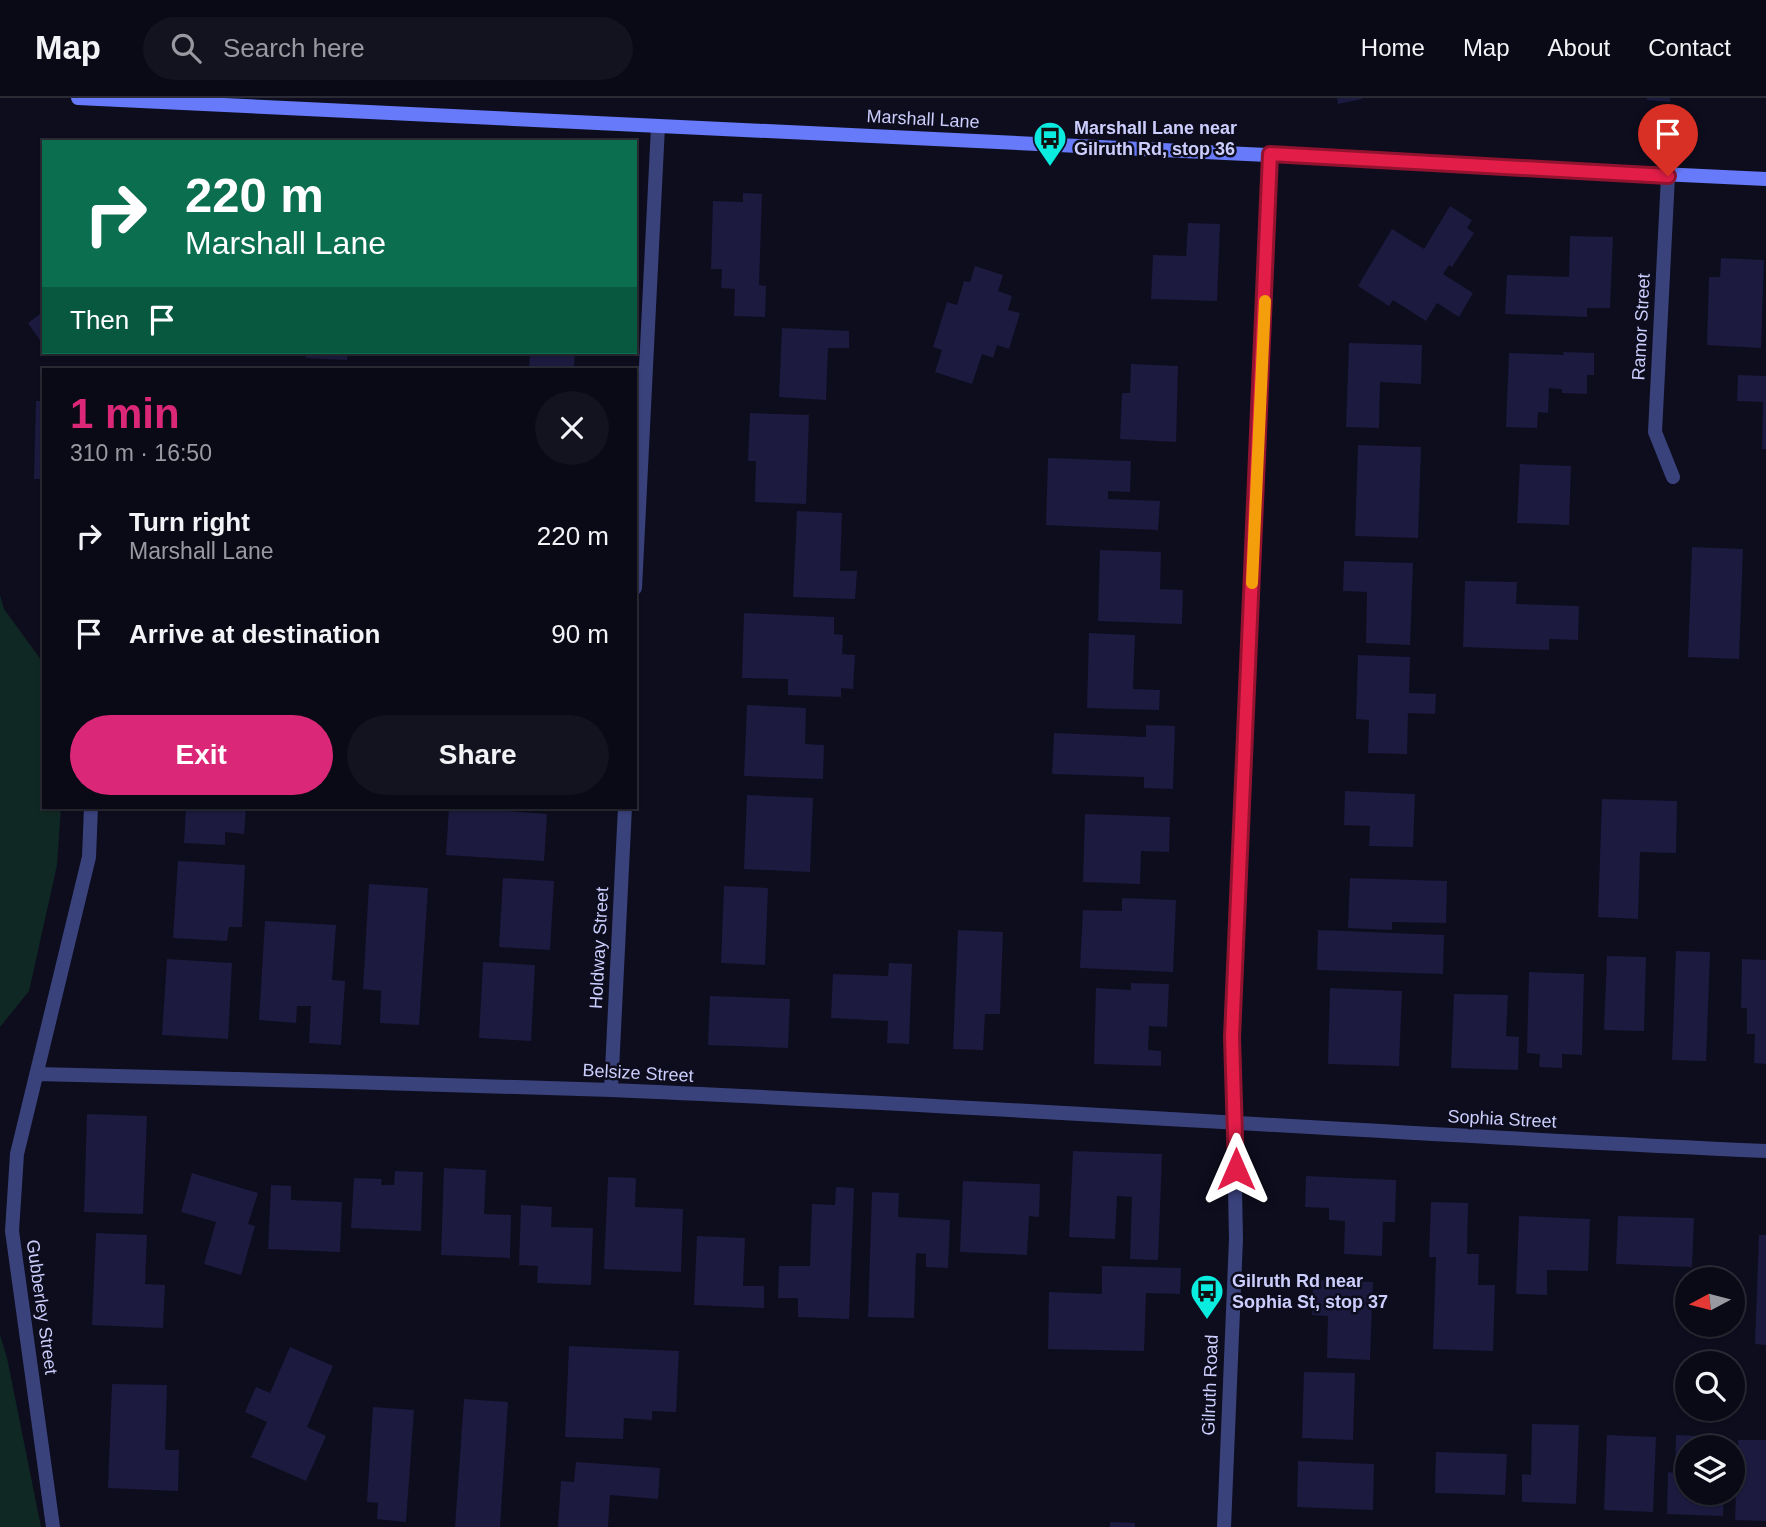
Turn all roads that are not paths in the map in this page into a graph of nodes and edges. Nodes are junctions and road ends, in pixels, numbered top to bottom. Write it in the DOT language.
graph roads {
  1 [pos="78,98"];
  2 [pos="256,102"];
  3 [pos="658,126"];
  4 [pos="1270,154"];
  5 [pos="1668,176"];
  6 [pos="1766,179"];
  7 [pos="1673,477"];
  8 [pos="637,548"];
  9 [pos="91,809"];
  10 [pos="625,809"];
  11 [pos="37,1074"];
  12 [pos="611,1090"];
  13 [pos="1236,1122"];
  14 [pos="1766,1151"];
  15 [pos="53,1527"];
  16 [pos="1224,1527"];
  1 -- 2 [label="street, Marshall Lane"];
  2 -- 3 [label="street, Marshall Lane"];
  3 -- 4 [label="street, Marshall Lane"];
  3 -- 8 [label="street"];
  4 -- 5 [label="street, Marshall Lane"];
  4 -- 13 [label="street, Gilruth Road"];
  5 -- 6 [label="street, Marshall Lane"];
  5 -- 7 [label="street, Ramor Street"];
  9 -- 11 [label="street, Gubberley Street"];
  10 -- 12 [label="street, Holdway Street"];
  11 -- 12 [label="street, Belsize Street"];
  11 -- 15 [label="street, Gubberley Street"];
  12 -- 13 [label="street, Belsize Street"];
  13 -- 14 [label="street, Sophia Street"];
  13 -- 16 [label="street, Gilruth Road"];
}
